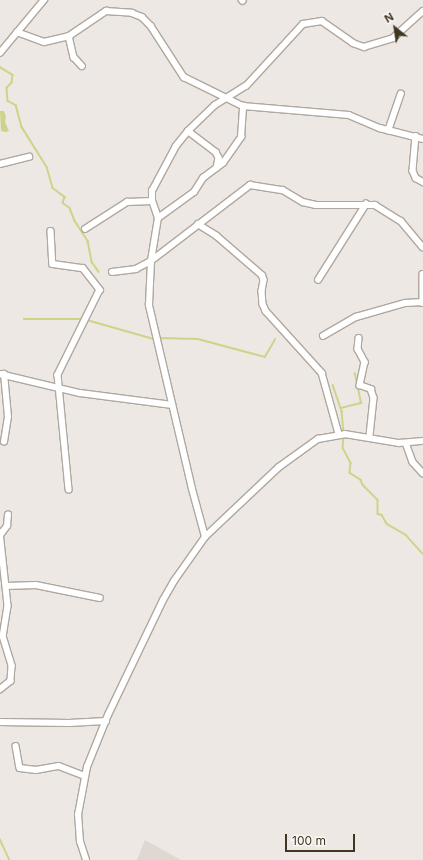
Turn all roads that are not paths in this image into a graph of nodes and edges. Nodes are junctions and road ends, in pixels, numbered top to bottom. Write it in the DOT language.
graph roads {
  1 [pos="44,0"];
  2 [pos="423,11"];
  3 [pos="17,32"];
  4 [pos="70,36"];
  5 [pos="0,53"];
  6 [pos="82,66"];
  7 [pos="401,94"];
  8 [pos="228,97"];
  9 [pos="243,106"];
  10 [pos="188,131"];
  11 [pos="388,131"];
  12 [pos="416,136"];
  13 [pos="423,138"];
  14 [pos="29,157"];
  15 [pos="0,164"];
  16 [pos="217,168"];
  17 [pos="423,182"];
  18 [pos="152,201"];
  19 [pos="366,204"];
  20 [pos="158,218"];
  21 [pos="198,224"];
  22 [pos="85,229"];
  23 [pos="52,231"];
  24 [pos="423,247"];
  25 [pos="151,261"];
  26 [pos="112,272"];
  27 [pos="423,274"];
  28 [pos="318,280"];
  29 [pos="423,303"];
  30 [pos="323,336"];
  31 [pos="359,338"];
  32 [pos="2,374"];
  33 [pos="58,388"];
  34 [pos="172,405"];
  35 [pos="338,434"];
  36 [pos="370,438"];
  37 [pos="423,441"];
  38 [pos="4,442"];
  39 [pos="406,443"];
  40 [pos="423,472"];
  41 [pos="69,489"];
  42 [pos="8,515"];
  43 [pos="0,533"];
  44 [pos="206,538"];
  45 [pos="6,586"];
  46 [pos="100,598"];
  47 [pos="0,690"];
  48 [pos="106,721"];
  49 [pos="0,722"];
  50 [pos="16,746"];
  51 [pos="85,776"];
  52 [pos="86,860"];
  1 -- 3 [label="street"];
  2 -- 8 [label="street"];
  3 -- 4 [label="street"];
  3 -- 5 [label="street"];
  4 -- 6 [label="street"];
  4 -- 8 [label="street"];
  7 -- 11 [label="street"];
  8 -- 9 [label="street"];
  8 -- 10 [label="street"];
  9 -- 11 [label="street"];
  9 -- 16 [label="street"];
  10 -- 16 [label="street"];
  10 -- 18 [label="street"];
  11 -- 12 [label="street"];
  12 -- 13 [label="street"];
  12 -- 17 [label="street"];
  14 -- 15 [label="street"];
  16 -- 20 [label="street"];
  18 -- 20 [label="street"];
  18 -- 22 [label="street"];
  19 -- 21 [label="street"];
  19 -- 24 [label="street"];
  19 -- 28 [label="street"];
  20 -- 25 [label="street"];
  21 -- 25 [label="street"];
  21 -- 35 [label="street"];
  23 -- 33 [label="street"];
  25 -- 26 [label="street"];
  25 -- 34 [label="street"];
  27 -- 29 [label="street"];
  29 -- 30 [label="street"];
  31 -- 36 [label="street"];
  32 -- 33 [label="street"];
  32 -- 38 [label="street"];
  33 -- 34 [label="street"];
  33 -- 41 [label="street"];
  34 -- 44 [label="street"];
  35 -- 36 [label="street"];
  35 -- 44 [label="street"];
  36 -- 39 [label="street"];
  37 -- 39 [label="street"];
  39 -- 40 [label="street"];
  42 -- 43 [label="street"];
  43 -- 45 [label="street"];
  44 -- 48 [label="street"];
  45 -- 46 [label="street"];
  45 -- 47 [label="street"];
  48 -- 49 [label="street"];
  48 -- 51 [label="street"];
  50 -- 51 [label="street"];
  51 -- 52 [label="street"];
}
